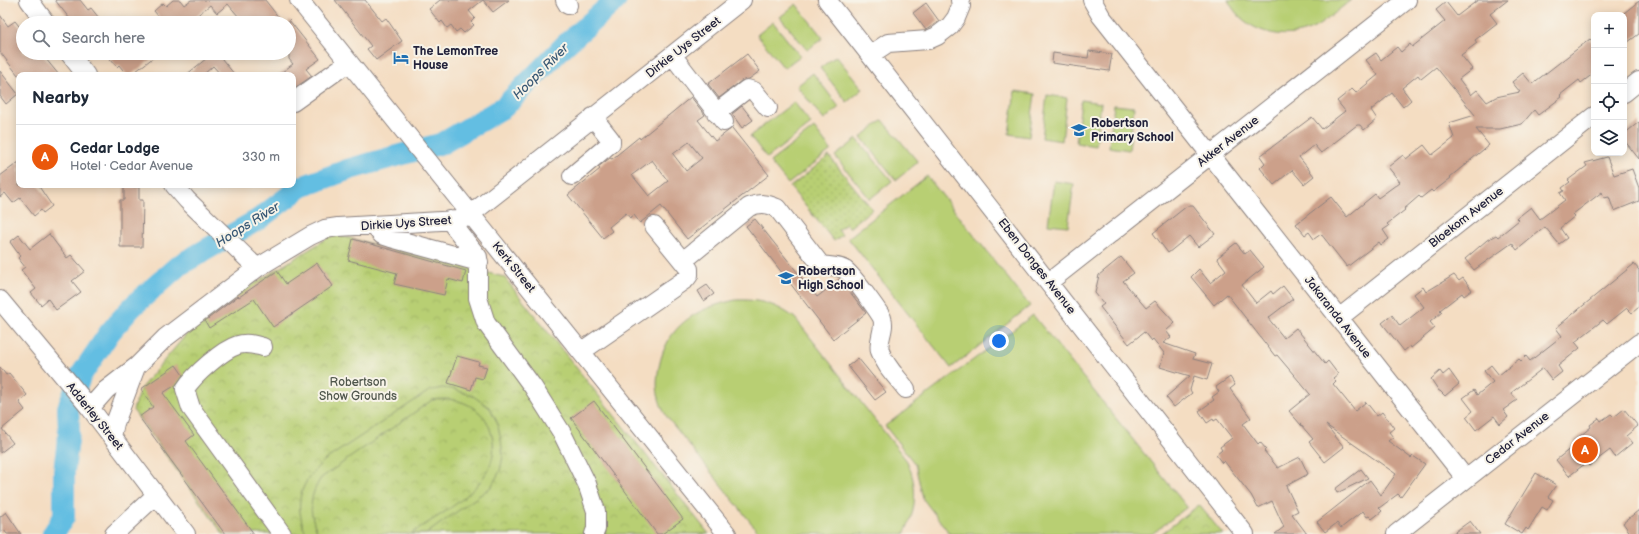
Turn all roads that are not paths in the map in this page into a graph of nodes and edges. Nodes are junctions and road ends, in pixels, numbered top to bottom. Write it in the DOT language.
graph roads {
  1 [pos="28,0"];
  2 [pos="299,0"];
  3 [pos="742,0"];
  4 [pos="827,0"];
  5 [pos="960,0"];
  6 [pos="1092,0"];
  7 [pos="1407,0"];
  8 [pos="41,16"];
  9 [pos="870,55"];
  10 [pos="673,56"];
  11 [pos="74,60"];
  12 [pos="349,62"];
  13 [pos="84,72"];
  14 [pos="1639,81"];
  15 [pos="1627,91"];
  16 [pos="296,100"];
  17 [pos="768,108"];
  18 [pos="593,117"];
  19 [pos="1591,118"];
  20 [pos="1210,155"];
  21 [pos="572,176"];
  22 [pos="177,188"];
  23 [pos="471,214"];
  24 [pos="449,220"];
  25 [pos="373,225"];
  26 [pos="654,226"];
  27 [pos="683,261"];
  28 [pos="479,262"];
  29 [pos="257,268"];
  30 [pos="1049,282"];
  31 [pos="0,300"];
  32 [pos="1339,318"];
  33 [pos="1639,343"];
  34 [pos="263,347"];
  35 [pos="582,351"];
  36 [pos="137,366"];
  37 [pos="906,389"];
  38 [pos="90,408"];
  39 [pos="112,437"];
  40 [pos="1466,479"];
  41 [pos="156,495"];
  42 [pos="114,534"];
  43 [pos="186,534"];
  44 [pos="282,534"];
  45 [pos="594,534"];
  46 [pos="727,534"];
  47 [pos="1245,534"];
  48 [pos="1396,534"];
  1 -- 8 [label="street"];
  2 -- 12 [label="street, Kerk Street"];
  3 -- 10 [label="street, Dirkie Uys Street"];
  4 -- 9 [label="street, Eben Donges Avenue"];
  5 -- 9 [label="street"];
  6 -- 20 [label="street, Jakaranda Avenue"];
  7 -- 20 [label="street, Akker Avenue"];
  9 -- 30 [label="street, Eben Donges Avenue"];
  10 -- 17 [label="street"];
  10 -- 18 [label="street, Dirkie Uys Street"];
  11 -- 13 [label="street"];
  12 -- 16 [label="street"];
  12 -- 23 [label="street, Kerk Street"];
  14 -- 15 [label="street"];
  18 -- 21 [label="street"];
  18 -- 23 [label="street, Dirkie Uys Street"];
  19 -- 32 [label="street, Bloekom Avenue"];
  20 -- 30 [label="street, Akker Avenue"];
  20 -- 32 [label="street, Jakaranda Avenue"];
  22 -- 29 [label="street"];
  23 -- 24 [label="street, Dirkie Uys Street"];
  23 -- 35 [label="street, Kerk Street"];
  24 -- 25 [label="street, Dirkie Uys Street"];
  24 -- 28 [label="street"];
  25 -- 28 [label="street"];
  25 -- 29 [label="street, Dirkie Uys Street"];
  26 -- 27 [label="street"];
  27 -- 35 [label="street"];
  27 -- 37 [label="street"];
  28 -- 45 [label="street"];
  29 -- 36 [label="street, Dirkie Uys Street"];
  30 -- 47 [label="street, Eben Donges Avenue"];
  31 -- 38 [label="street, Adderley Street"];
  32 -- 40 [label="street, Jakaranda Avenue"];
  33 -- 40 [label="street, Cedar Avenue"];
  34 -- 44 [label="street"];
  35 -- 46 [label="street, Kerk Street"];
  36 -- 38 [label="street, Dirkie Uys Street"];
  36 -- 39 [label="street, Dirkie Uys Street"];
  38 -- 39 [label="street, Adderley Street"];
  39 -- 41 [label="street, Adderley Street"];
  40 -- 48 [label="street, Cedar Avenue"];
  41 -- 42 [label="street"];
  41 -- 43 [label="street, Adderley Street"];
}
